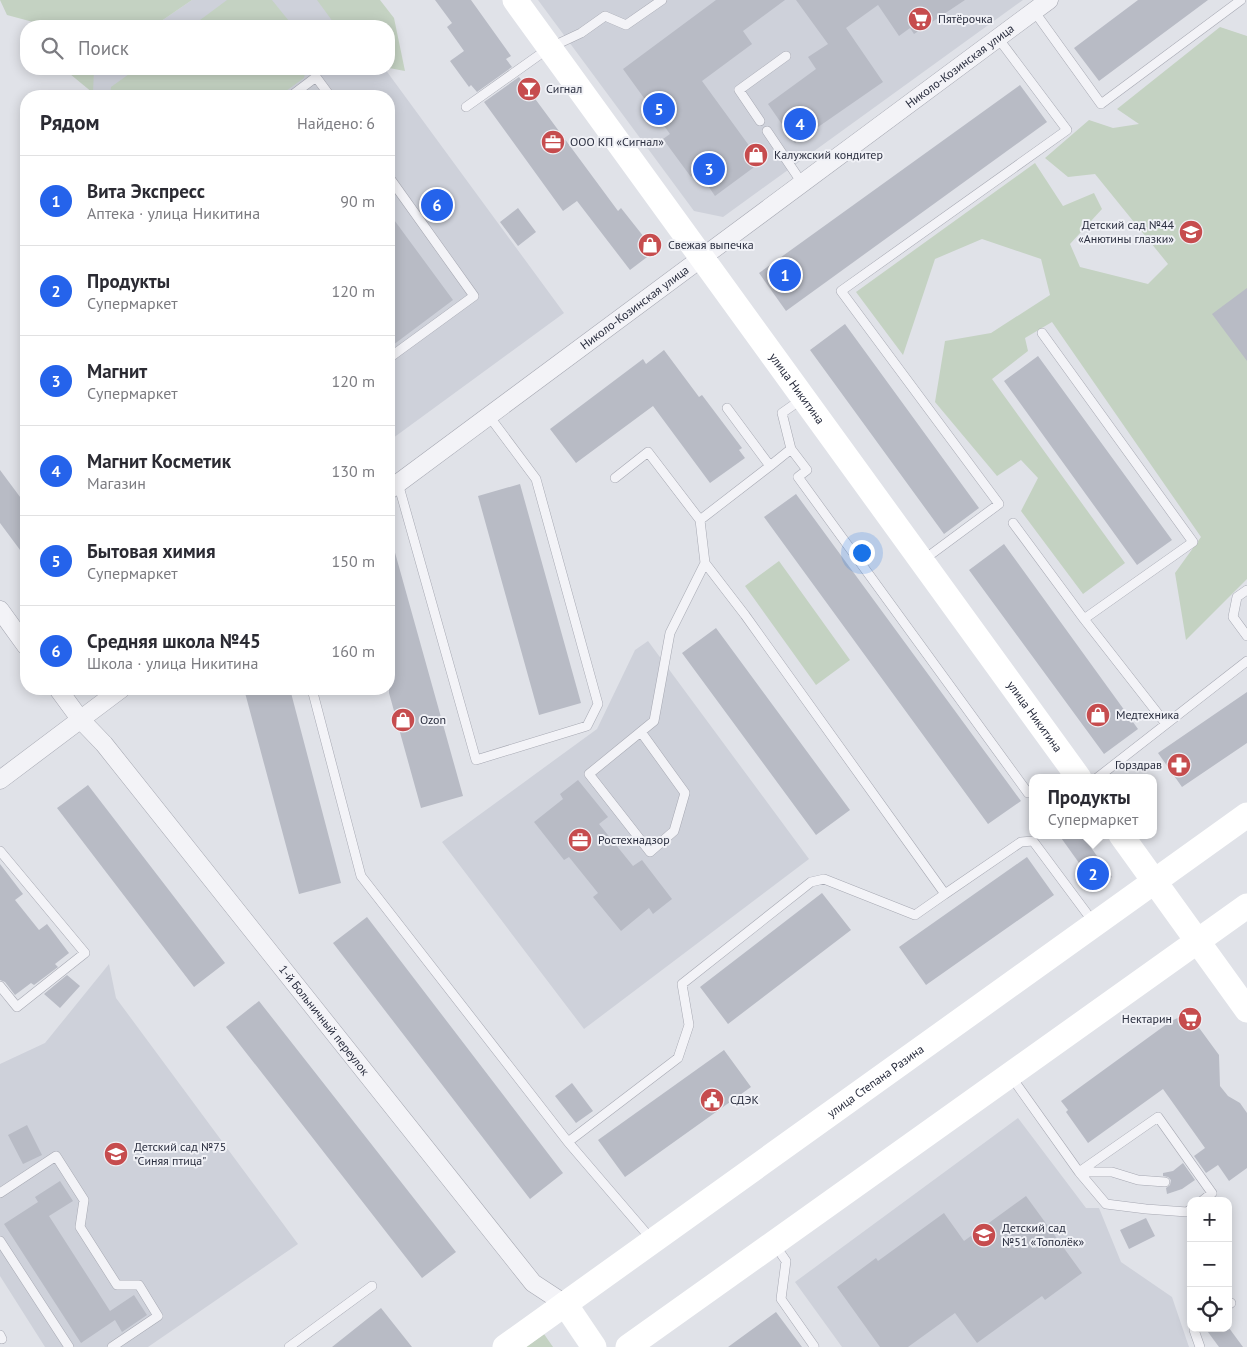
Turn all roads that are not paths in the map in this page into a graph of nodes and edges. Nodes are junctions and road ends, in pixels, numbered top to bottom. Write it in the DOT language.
graph roads {
  1 [pos="515,0"];
  2 [pos="662,0"];
  3 [pos="1049,0"];
  4 [pos="1241,0"];
  5 [pos="1034,11"];
  6 [pos="998,38"];
  7 [pos="549,48"];
  8 [pos="786,56"];
  9 [pos="299,90"];
  10 [pos="326,90"];
  11 [pos="466,107"];
  12 [pos="760,121"];
  13 [pos="767,131"];
  14 [pos="802,183"];
  15 [pos="395,186"];
  16 [pos="702,257"];
  17 [pos="1042,334"];
  18 [pos="395,354"];
  19 [pos="804,397"];
  20 [pos="728,408"];
  21 [pos="489,416"];
  22 [pos="791,449"];
  23 [pos="770,466"];
  24 [pos="615,478"];
  25 [pos="395,486"];
  26 [pos="395,490"];
  27 [pos="700,520"];
  28 [pos="1013,523"];
  29 [pos="922,561"];
  30 [pos="705,563"];
  31 [pos="1247,590"];
  32 [pos="0,610"];
  33 [pos="1084,619"];
  34 [pos="1247,636"];
  35 [pos="20,638"];
  36 [pos="1247,661"];
  37 [pos="62,695"];
  38 [pos="113,695"];
  39 [pos="314,695"];
  40 [pos="80,719"];
  41 [pos="1166,724"];
  42 [pos="641,732"];
  43 [pos="1076,774"];
  44 [pos="1102,774"];
  45 [pos="0,780"];
  46 [pos="1028,793"];
  47 [pos="1247,815"];
  48 [pos="1124,839"];
  49 [pos="0,851"];
  50 [pos="1154,881"];
  51 [pos="945,894"];
  52 [pos="1247,906"];
  53 [pos="1094,923"];
  54 [pos="1198,941"];
  55 [pos="0,986"];
  56 [pos="1247,1010"];
  57 [pos="1010,1075"];
  58 [pos="568,1142"];
  59 [pos="1079,1172"];
  60 [pos="1164,1182"];
  61 [pos="0,1194"];
  62 [pos="1207,1197"];
  63 [pos="1187,1212"];
  64 [pos="652,1241"];
  65 [pos="0,1242"];
  66 [pos="774,1243"];
  67 [pos="372,1286"];
  68 [pos="565,1304"];
  69 [pos="1195,1332"];
  70 [pos="69,1347"];
  71 [pos="112,1347"];
  72 [pos="289,1347"];
  73 [pos="505,1347"];
  74 [pos="594,1347"];
  75 [pos="628,1347"];
  76 [pos="813,1347"];
  77 [pos="1200,1347"];
  1 -- 7 [label="main road, улица Никитина"];
  2 -- 7 [label="lane"];
  3 -- 5 [label="street, Николо-Козинская улица"];
  4 -- 5 [label="lane"];
  5 -- 6 [label="street, Николо-Козинская улица"];
  6 -- 14 [label="street, Николо-Козинская улица"];
  6 -- 29 [label="lane"];
  7 -- 11 [label="lane"];
  7 -- 16 [label="main road, улица Никитина"];
  8 -- 12 [label="lane"];
  9 -- 10 [label="lane"];
  13 -- 14 [label="lane"];
  14 -- 16 [label="street, Николо-Козинская улица"];
  15 -- 18 [label="lane"];
  16 -- 19 [label="main road, улица Никитина"];
  16 -- 21 [label="street, Николо-Козинская улица"];
  17 -- 33 [label="lane"];
  19 -- 22 [label="lane"];
  19 -- 29 [label="main road, улица Никитина"];
  20 -- 23 [label="lane"];
  21 -- 25 [label="street, Николо-Козинская улица"];
  21 -- 26 [label="lane"];
  22 -- 23 [label="lane"];
  22 -- 46 [label="lane"];
  23 -- 27 [label="lane"];
  24 -- 27 [label="lane"];
  27 -- 30 [label="lane"];
  28 -- 33 [label="lane"];
  29 -- 43 [label="main road, улица Никитина"];
  30 -- 42 [label="lane"];
  30 -- 51 [label="lane"];
  31 -- 34 [label="lane"];
  32 -- 35 [label="street"];
  33 -- 41 [label="lane"];
  36 -- 41 [label="lane"];
  37 -- 40 [label="street, 1-й Больничный переулок"];
  38 -- 40 [label="street"];
  39 -- 58 [label="lane"];
  40 -- 45 [label="street"];
  40 -- 68 [label="street, 1-й Больничный переулок"];
  41 -- 44 [label="lane"];
  42 -- 42 [label="lane"];
  47 -- 50 [label="main road, улица Степана Разина"];
  48 -- 50 [label="main road"];
  49 -- 55 [label="lane"];
  50 -- 53 [label="main road, улица Степана Разина"];
  50 -- 54 [label="main road"];
  51 -- 53 [label="lane"];
  51 -- 58 [label="lane"];
  52 -- 54 [label="main road"];
  53 -- 64 [label="main road, улица Степана Разина"];
  54 -- 56 [label="main road"];
  54 -- 57 [label="main road"];
  57 -- 59 [label="lane"];
  57 -- 66 [label="main road"];
  58 -- 64 [label="lane"];
  59 -- 60 [label="lane"];
  59 -- 62 [label="lane"];
  59 -- 63 [label="lane"];
  61 -- 71 [label="lane"];
  64 -- 68 [label="main road, улица Степана Разина"];
  65 -- 70 [label="lane"];
  66 -- 75 [label="main road"];
  66 -- 76 [label="lane"];
  67 -- 72 [label="lane"];
  68 -- 73 [label="main road, улица Степана Разина"];
  68 -- 74 [label="main road, 1-й Больничный переулок"];
  69 -- 77 [label="lane"];
}
